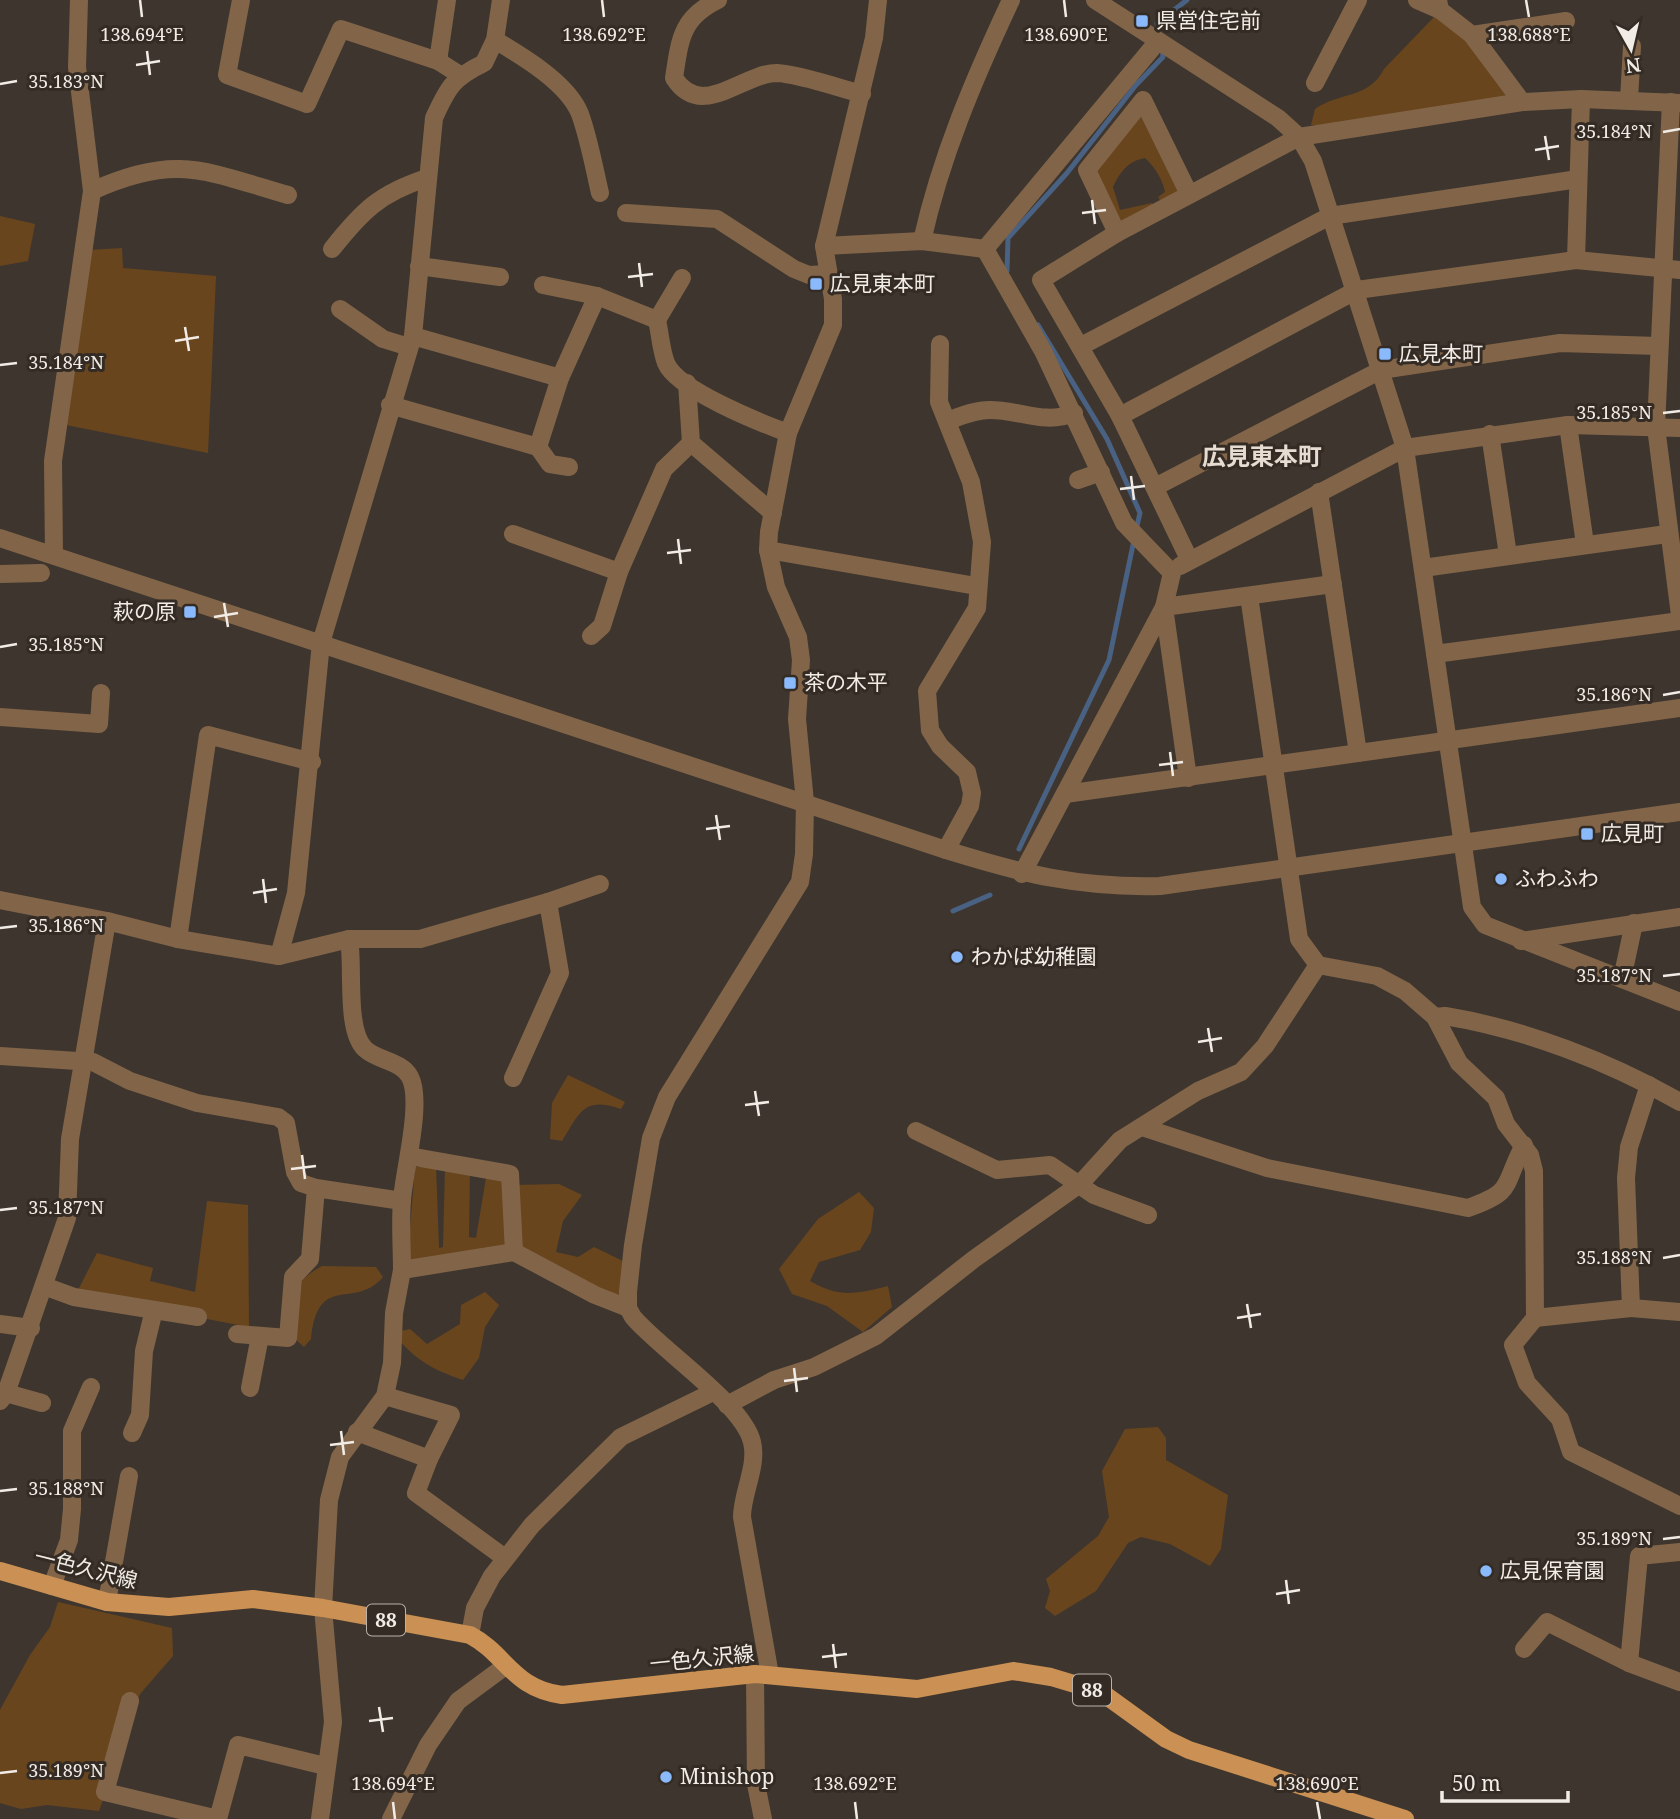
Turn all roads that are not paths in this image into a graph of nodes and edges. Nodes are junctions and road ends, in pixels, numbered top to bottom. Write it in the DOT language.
graph roads {
  1 [pos="79,0"];
  2 [pos="241,0"];
  3 [pos="447,0"];
  4 [pos="501,0"];
  5 [pos="718,0"];
  6 [pos="878,0"];
  7 [pos="1010,0"];
  8 [pos="1095,0"];
  9 [pos="1358,0"];
  10 [pos="1416,0"];
  11 [pos="1439,5"];
  12 [pos="1566,21"];
  13 [pos="1472,35"];
  14 [pos="495,40"];
  15 [pos="1157,40"];
  16 [pos="1632,46"];
  17 [pos="438,61"];
  18 [pos="460,75"];
  19 [pos="1315,83"];
  20 [pos="862,94"];
  21 [pos="1581,99"];
  22 [pos="1629,100"];
  23 [pos="1522,102"];
  24 [pos="1676,103"];
  25 [pos="1299,137"];
  26 [pos="427,178"];
  27 [pos="1578,179"];
  28 [pos="92,191"];
  29 [pos="600,193"];
  30 [pos="1189,194"];
  31 [pos="289,195"];
  32 [pos="626,213"];
  33 [pos="1330,216"];
  34 [pos="1117,233"];
  35 [pos="922,241"];
  36 [pos="824,246"];
  37 [pos="332,249"];
  38 [pos="985,249"];
  39 [pos="1576,260"];
  40 [pos="419,267"];
  41 [pos="1671,269"];
  42 [pos="827,274"];
  43 [pos="500,277"];
  44 [pos="682,278"];
  45 [pos="543,285"];
  46 [pos="1357,290"];
  47 [pos="597,296"];
  48 [pos="340,309"];
  49 [pos="657,320"];
  50 [pos="411,342"];
  51 [pos="940,344"];
  52 [pos="1081,346"];
  53 [pos="1658,346"];
  54 [pos="1381,370"];
  55 [pos="560,378"];
  56 [pos="687,383"];
  57 [pos="390,405"];
  58 [pos="1073,413"];
  59 [pos="1121,416"];
  60 [pos="947,421"];
  61 [pos="1568,425"];
  62 [pos="1656,426"];
  63 [pos="1680,428"];
  64 [pos="788,433"];
  65 [pos="1490,434"];
  66 [pos="691,443"];
  67 [pos="538,447"];
  68 [pos="1405,448"];
  69 [pos="569,467"];
  70 [pos="1101,472"];
  71 [pos="1078,480"];
  72 [pos="1155,487"];
  73 [pos="1319,492"];
  74 [pos="773,513"];
  75 [pos="513,534"];
  76 [pos="1667,534"];
  77 [pos="0,538"];
  78 [pos="1585,544"];
  79 [pos="768,550"];
  80 [pos="54,555"];
  81 [pos="1508,555"];
  82 [pos="1189,559"];
  83 [pos="1423,568"];
  84 [pos="619,572"];
  85 [pos="41,573"];
  86 [pos="1172,573"];
  87 [pos="0,575"];
  88 [pos="1333,584"];
  89 [pos="976,586"];
  90 [pos="1249,596"];
  91 [pos="1164,607"];
  92 [pos="1680,615"];
  93 [pos="1680,621"];
  94 [pos="591,636"];
  95 [pos="321,643"];
  96 [pos="1435,653"];
  97 [pos="101,693"];
  98 [pos="1680,708"];
  99 [pos="0,717"];
  100 [pos="1448,742"];
  101 [pos="1358,753"];
  102 [pos="312,762"];
  103 [pos="1273,766"];
  104 [pos="1188,778"];
  105 [pos="1065,794"];
  106 [pos="805,802"];
  107 [pos="1680,812"];
  108 [pos="1463,844"];
  109 [pos="946,850"];
  110 [pos="1288,869"];
  111 [pos="1023,874"];
  112 [pos="600,884"];
  113 [pos="0,900"];
  114 [pos="548,902"];
  115 [pos="1680,917"];
  116 [pos="107,921"];
  117 [pos="1634,923"];
  118 [pos="178,939"];
  119 [pos="349,939"];
  120 [pos="1521,941"];
  121 [pos="279,956"];
  122 [pos="1318,965"];
  123 [pos="1622,979"];
  124 [pos="1680,1002"];
  125 [pos="1435,1017"];
  126 [pos="0,1056"];
  127 [pos="83,1062"];
  128 [pos="513,1078"];
  129 [pos="1649,1086"];
  130 [pos="1680,1102"];
  131 [pos="1142,1128"];
  132 [pos="916,1131"];
  133 [pos="1524,1145"];
  134 [pos="409,1156"];
  135 [pos="1080,1184"];
  136 [pos="316,1188"];
  137 [pos="402,1201"];
  138 [pos="1148,1215"];
  139 [pos="514,1252"];
  140 [pos="402,1270"];
  141 [pos="44,1286"];
  142 [pos="628,1308"];
  143 [pos="1632,1308"];
  144 [pos="154,1310"];
  145 [pos="1680,1312"];
  146 [pos="198,1317"];
  147 [pos="1535,1318"];
  148 [pos="0,1324"];
  149 [pos="31,1328"];
  150 [pos="237,1334"];
  151 [pos="260,1336"];
  152 [pos="91,1387"];
  153 [pos="250,1388"];
  154 [pos="4,1390"];
  155 [pos="713,1392"];
  156 [pos="385,1396"];
  157 [pos="41,1403"];
  158 [pos="727,1405"];
  159 [pos="357,1432"];
  160 [pos="132,1433"];
  161 [pos="429,1459"];
  162 [pos="129,1476"];
  163 [pos="1680,1506"];
  164 [pos="1680,1552"];
  165 [pos="505,1558"];
  166 [pos="0,1571"];
  167 [pos="52,1586"];
  168 [pos="107,1602"];
  169 [pos="323,1608"];
  170 [pos="470,1635"];
  171 [pos="1524,1649"];
  172 [pos="1629,1664"];
  173 [pos="504,1667"];
  174 [pos="763,1675"];
  175 [pos="1680,1682"];
  176 [pos="130,1701"];
  177 [pos="326,1766"];
  178 [pos="320,1819"];
  179 [pos="391,1819"];
  180 [pos="763,1819"];
  181 [pos="1405,1819"];
  1 -- 28 [label="street"];
  2 -- 17 [label="street"];
  3 -- 17 [label="street"];
  4 -- 14 [label="street"];
  5 -- 20 [label="street"];
  6 -- 20 [label="street"];
  7 -- 35 [label="street"];
  8 -- 15 [label="street"];
  9 -- 19 [label="street"];
  10 -- 11 [label="street"];
  11 -- 13 [label="street"];
  12 -- 13 [label="street"];
  13 -- 23 [label="street"];
  14 -- 18 [label="street"];
  14 -- 29 [label="street"];
  15 -- 25 [label="street"];
  15 -- 38 [label="street"];
  16 -- 22 [label="street"];
  17 -- 18 [label="street"];
  18 -- 26 [label="street"];
  20 -- 36 [label="street"];
  21 -- 22 [label="street"];
  21 -- 23 [label="street"];
  21 -- 27 [label="street"];
  22 -- 24 [label="street"];
  23 -- 25 [label="street"];
  24 -- 41 [label="street"];
  25 -- 30 [label="street"];
  25 -- 33 [label="street"];
  26 -- 37 [label="street"];
  26 -- 40 [label="street"];
  27 -- 33 [label="street"];
  27 -- 39 [label="street"];
  28 -- 31 [label="street"];
  28 -- 80 [label="street"];
  30 -- 34 [label="street"];
  30 -- 34 [label="street"];
  32 -- 42 [label="street"];
  33 -- 46 [label="street"];
  33 -- 52 [label="street"];
  34 -- 52 [label="street"];
  35 -- 36 [label="street"];
  35 -- 38 [label="street"];
  36 -- 42 [label="street"];
  38 -- 58 [label="street"];
  39 -- 41 [label="street"];
  39 -- 46 [label="street"];
  40 -- 43 [label="street"];
  40 -- 50 [label="street"];
  41 -- 53 [label="street"];
  42 -- 64 [label="street"];
  44 -- 49 [label="street"];
  45 -- 47 [label="street"];
  46 -- 54 [label="street"];
  46 -- 59 [label="street"];
  47 -- 49 [label="street"];
  47 -- 55 [label="street"];
  48 -- 50 [label="street"];
  49 -- 56 [label="street"];
  50 -- 55 [label="street"];
  50 -- 57 [label="street"];
  51 -- 60 [label="street"];
  52 -- 59 [label="street"];
  53 -- 54 [label="street"];
  53 -- 62 [label="street"];
  54 -- 68 [label="street"];
  54 -- 72 [label="street"];
  55 -- 67 [label="street"];
  56 -- 64 [label="street"];
  56 -- 66 [label="street"];
  57 -- 67 [label="street"];
  57 -- 95 [label="street"];
  58 -- 60 [label="street"];
  58 -- 70 [label="street"];
  59 -- 72 [label="street"];
  60 -- 89 [label="street"];
  61 -- 62 [label="street"];
  61 -- 65 [label="street"];
  61 -- 78 [label="street"];
  62 -- 63 [label="street"];
  62 -- 76 [label="street"];
  64 -- 74 [label="street"];
  65 -- 68 [label="street"];
  65 -- 81 [label="street"];
  66 -- 74 [label="street"];
  66 -- 84 [label="street"];
  67 -- 69 [label="street"];
  68 -- 73 [label="street"];
  68 -- 83 [label="street"];
  70 -- 71 [label="street"];
  70 -- 86 [label="street"];
  72 -- 82 [label="street"];
  73 -- 82 [label="street"];
  73 -- 88 [label="street"];
  74 -- 79 [label="street"];
  75 -- 84 [label="street"];
  76 -- 78 [label="street"];
  76 -- 92 [label="street"];
  77 -- 80 [label="street"];
  78 -- 81 [label="street"];
  79 -- 89 [label="street"];
  79 -- 106 [label="street"];
  80 -- 95 [label="street"];
  81 -- 83 [label="street"];
  82 -- 86 [label="street"];
  83 -- 96 [label="street"];
  84 -- 94 [label="street"];
  85 -- 87 [label="street"];
  86 -- 91 [label="street"];
  88 -- 90 [label="street"];
  88 -- 101 [label="street"];
  89 -- 109 [label="street"];
  90 -- 91 [label="street"];
  90 -- 103 [label="street"];
  91 -- 104 [label="street"];
  91 -- 105 [label="street"];
  93 -- 96 [label="street"];
  95 -- 102 [label="street"];
  95 -- 106 [label="street"];
  96 -- 100 [label="street"];
  97 -- 99 [label="street"];
  98 -- 100 [label="street"];
  100 -- 101 [label="street"];
  100 -- 108 [label="street"];
  101 -- 103 [label="street"];
  102 -- 118 [label="street"];
  102 -- 121 [label="street"];
  103 -- 104 [label="street"];
  103 -- 110 [label="street"];
  104 -- 105 [label="street"];
  105 -- 111 [label="street"];
  106 -- 109 [label="street"];
  106 -- 142 [label="street"];
  107 -- 108 [label="street"];
  108 -- 110 [label="street"];
  108 -- 120 [label="street"];
  109 -- 111 [label="street"];
  110 -- 111 [label="street"];
  110 -- 122 [label="street"];
  112 -- 114 [label="street"];
  113 -- 116 [label="street"];
  114 -- 119 [label="street"];
  114 -- 128 [label="street"];
  115 -- 117 [label="street"];
  116 -- 118 [label="street"];
  116 -- 127 [label="street"];
  117 -- 120 [label="street"];
  117 -- 123 [label="street"];
  118 -- 121 [label="street"];
  119 -- 121 [label="street"];
  119 -- 134 [label="street"];
  120 -- 123 [label="street"];
  122 -- 125 [label="street"];
  122 -- 131 [label="street"];
  123 -- 124 [label="street"];
  125 -- 129 [label="street"];
  125 -- 133 [label="street"];
  126 -- 127 [label="street"];
  127 -- 136 [label="street"];
  127 -- 141 [label="street"];
  129 -- 130 [label="street"];
  129 -- 143 [label="street"];
  131 -- 133 [label="street"];
  131 -- 135 [label="street"];
  132 -- 135 [label="street"];
  133 -- 147 [label="street"];
  134 -- 137 [label="street"];
  134 -- 139 [label="street"];
  135 -- 138 [label="street"];
  135 -- 158 [label="street"];
  136 -- 137 [label="street"];
  136 -- 151 [label="street"];
  137 -- 140 [label="street"];
  139 -- 140 [label="street"];
  139 -- 142 [label="street"];
  140 -- 156 [label="street"];
  141 -- 144 [label="street"];
  141 -- 149 [label="street"];
  142 -- 155 [label="street"];
  143 -- 145 [label="street"];
  143 -- 147 [label="street"];
  144 -- 146 [label="street"];
  144 -- 160 [label="street"];
  147 -- 163 [label="street"];
  148 -- 149 [label="street"];
  149 -- 154 [label="street"];
  150 -- 151 [label="street"];
  151 -- 153 [label="street"];
  152 -- 167 [label="street"];
  154 -- 157 [label="street"];
  155 -- 158 [label="street"];
  155 -- 165 [label="street"];
  156 -- 159 [label="street"];
  156 -- 161 [label="street"];
  158 -- 174 [label="street"];
  159 -- 161 [label="street"];
  159 -- 169 [label="street"];
  161 -- 165 [label="street"];
  162 -- 168 [label="street"];
  164 -- 172 [label="street"];
  165 -- 170 [label="street"];
  166 -- 167 [label="main road, 一色久沢線 / 88"];
  167 -- 168 [label="main road, 一色久沢線 / 88"];
  168 -- 169 [label="main road, 一色久沢線 / 88"];
  169 -- 170 [label="main road, 一色久沢線 / 88"];
  169 -- 177 [label="street"];
  170 -- 173 [label="main road, 一色久沢線 / 88"];
  171 -- 172 [label="street"];
  172 -- 175 [label="street"];
  173 -- 174 [label="main road, 一色久沢線 / 88"];
  173 -- 179 [label="street"];
  174 -- 180 [label="street"];
  174 -- 181 [label="main road, 一色久沢線 / 88"];
  176 -- 177 [label="street"];
  177 -- 178 [label="street"];
}
